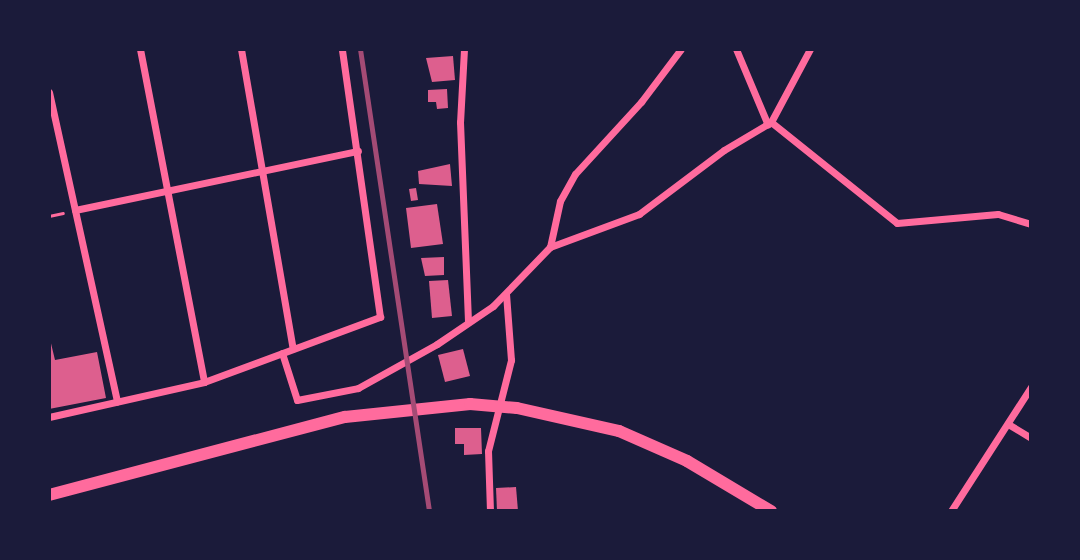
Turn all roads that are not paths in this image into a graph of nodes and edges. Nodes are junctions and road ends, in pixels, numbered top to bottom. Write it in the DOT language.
graph roads {
  1 [pos="139,49"];
  2 [pos="241,49"];
  3 [pos="341,49"];
  4 [pos="464,49"];
  5 [pos="681,49"];
  6 [pos="736,49"];
  7 [pos="810,49"];
  8 [pos="49,92"];
  9 [pos="769,124"];
  10 [pos="358,151"];
  11 [pos="264,172"];
  12 [pos="170,192"];
  13 [pos="75,211"];
  14 [pos="1031,224"];
  15 [pos="550,247"];
  16 [pos="506,294"];
  17 [pos="468,322"];
  18 [pos="293,349"];
  19 [pos="282,353"];
  20 [pos="204,382"];
  21 [pos="1031,387"];
  22 [pos="117,402"];
  23 [pos="49,417"];
  24 [pos="1008,424"];
  25 [pos="1031,438"];
  26 [pos="49,495"];
  27 [pos="489,511"];
  28 [pos="771,511"];
  29 [pos="951,511"];
  1 -- 12 [label="street"];
  2 -- 11 [label="street"];
  3 -- 10 [label="street"];
  4 -- 17 [label="street"];
  5 -- 15 [label="street"];
  6 -- 9 [label="street"];
  7 -- 9 [label="street"];
  8 -- 13 [label="street"];
  9 -- 14 [label="street"];
  9 -- 15 [label="street"];
  10 -- 11 [label="street"];
  10 -- 18 [label="street"];
  11 -- 12 [label="street"];
  11 -- 18 [label="street"];
  12 -- 13 [label="street"];
  12 -- 20 [label="street"];
  13 -- 22 [label="street"];
  15 -- 16 [label="street"];
  16 -- 17 [label="street"];
  16 -- 27 [label="street"];
  17 -- 19 [label="street"];
  18 -- 19 [label="street"];
  19 -- 20 [label="street"];
  20 -- 22 [label="street"];
  21 -- 24 [label="street"];
  22 -- 23 [label="street"];
  24 -- 25 [label="street"];
  24 -- 29 [label="street"];
  26 -- 28 [label="main road"];
}
